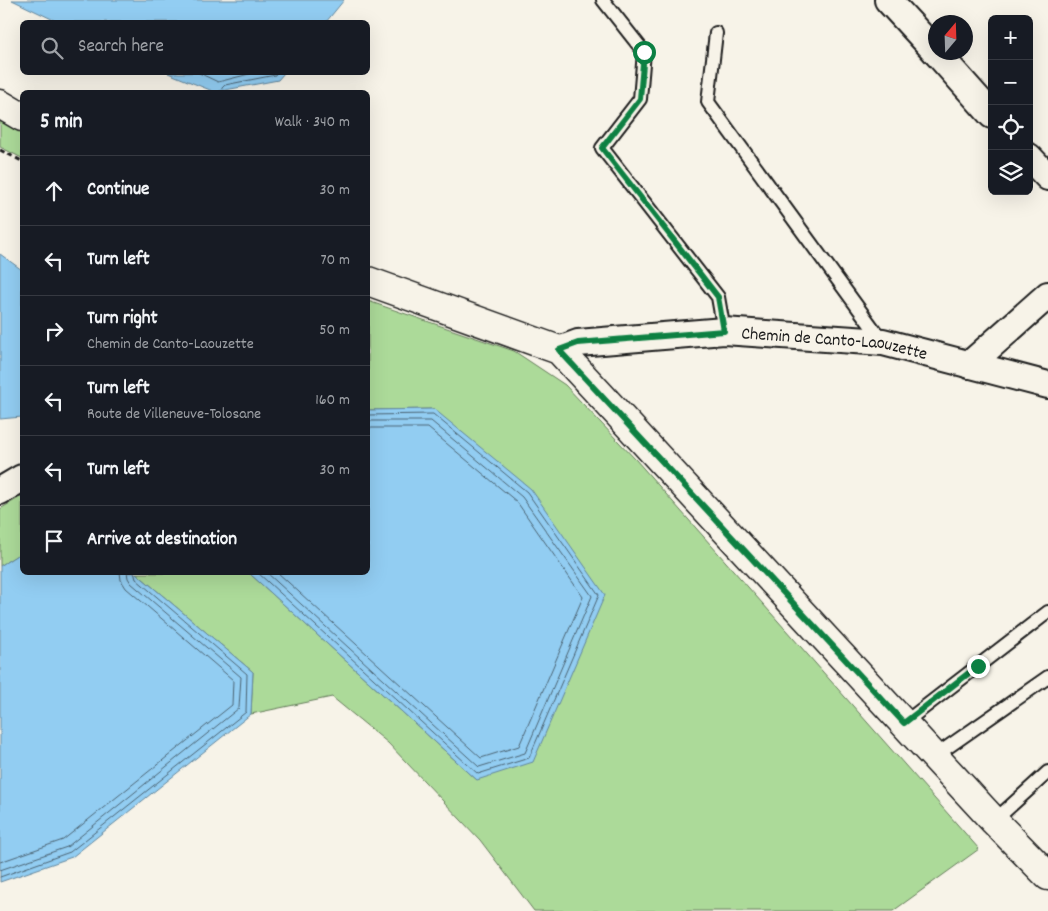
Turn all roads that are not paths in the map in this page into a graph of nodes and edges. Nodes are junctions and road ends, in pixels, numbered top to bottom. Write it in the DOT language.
graph roads {
  1 [pos="603,0"];
  2 [pos="888,0"];
  3 [pos="716,33"];
  4 [pos="928,43"];
  5 [pos="943,60"];
  6 [pos="0,104"];
  7 [pos="988,110"];
  8 [pos="20,116"];
  9 [pos="1033,160"];
  10 [pos="1048,177"];
  11 [pos="370,282"];
  12 [pos="1048,296"];
  13 [pos="724,331"];
  14 [pos="884,342"];
  15 [pos="559,350"];
  16 [pos="969,365"];
  17 [pos="1048,385"];
  18 [pos="20,479"];
  19 [pos="0,491"];
  20 [pos="1048,612"];
  21 [pos="1048,677"];
  22 [pos="904,723"];
  23 [pos="935,756"];
  24 [pos="1048,772"];
  25 [pos="994,820"];
  26 [pos="1048,876"];
  1 -- 13 [label="lane"];
  2 -- 4 [label="street"];
  3 -- 14 [label="lane"];
  5 -- 7 [label="street"];
  6 -- 8 [label="street"];
  9 -- 10 [label="street"];
  11 -- 15 [label="street"];
  12 -- 16 [label="street"];
  13 -- 14 [label="street, Chemin de Canto-Laouzette"];
  13 -- 15 [label="street, Chemin de Canto-Laouzette"];
  14 -- 16 [label="street, Chemin de Canto-Laouzette"];
  15 -- 22 [label="street"];
  16 -- 17 [label="street, Chemin de Canto-Laouzette"];
  18 -- 19 [label="street"];
  20 -- 22 [label="lane"];
  21 -- 23 [label="lane"];
  22 -- 23 [label="street"];
  23 -- 25 [label="street"];
  24 -- 25 [label="lane"];
  25 -- 26 [label="street"];
}
